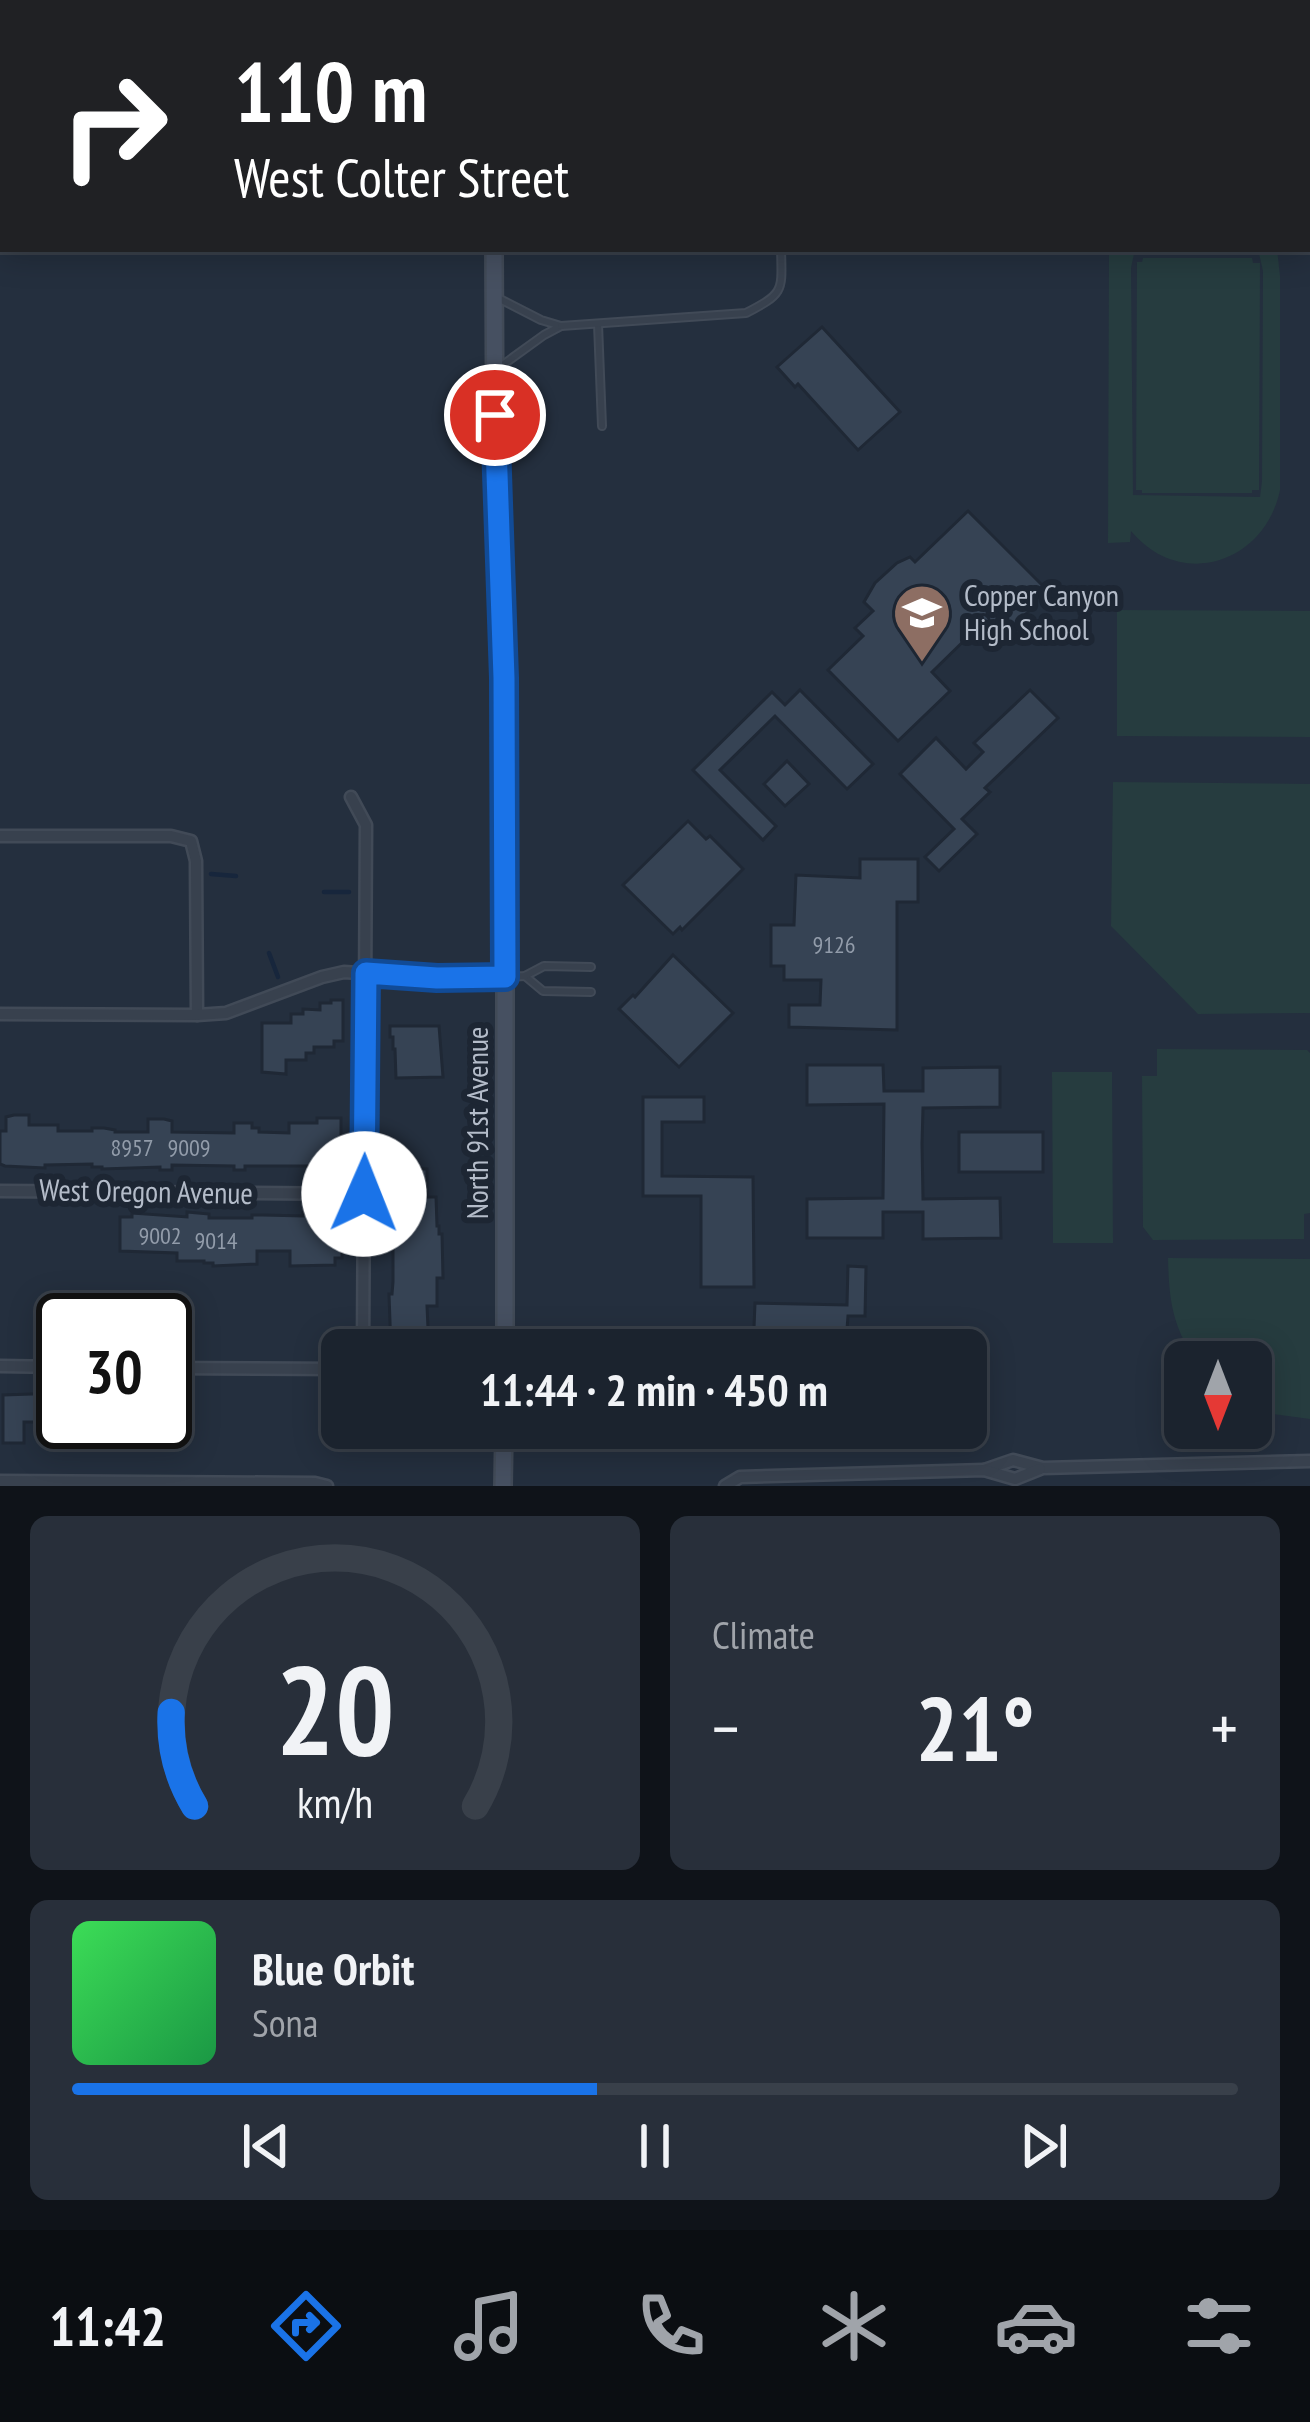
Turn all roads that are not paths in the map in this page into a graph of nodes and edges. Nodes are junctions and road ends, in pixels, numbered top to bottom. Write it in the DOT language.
graph roads {
  1 [pos="494,252"];
  2 [pos="782,252"];
  3 [pos="494,296"];
  4 [pos="598,324"];
  5 [pos="561,326"];
  6 [pos="494,371"];
  7 [pos="602,426"];
  8 [pos="351,797"];
  9 [pos="0,836"];
  10 [pos="591,967"];
  11 [pos="366,973"];
  12 [pos="525,976"];
  13 [pos="505,977"];
  14 [pos="591,992"];
  15 [pos="0,1014"];
  16 [pos="197,1015"];
  17 [pos="0,1191"];
  18 [pos="364,1194"];
  19 [pos="363,1329"];
  20 [pos="505,1329"];
  21 [pos="0,1366"];
  22 [pos="36,1367"];
  23 [pos="192,1367"];
  24 [pos="321,1369"];
  25 [pos="504,1449"];
  26 [pos="1310,1461"];
  27 [pos="0,1481"];
  28 [pos="726,1485"];
  29 [pos="327,1486"];
  30 [pos="503,1486"];
  1 -- 3 [label="main road, North 91st Avenue"];
  2 -- 4 [label="lane"];
  3 -- 5 [label="lane"];
  3 -- 6 [label="main road, North 91st Avenue"];
  4 -- 5 [label="lane"];
  4 -- 7 [label="lane"];
  5 -- 6 [label="lane"];
  6 -- 13 [label="main road, North 91st Avenue"];
  8 -- 11 [label="street"];
  9 -- 16 [label="street"];
  10 -- 12 [label="lane"];
  11 -- 13 [label="street"];
  11 -- 16 [label="street"];
  11 -- 18 [label="street"];
  12 -- 13 [label="lane"];
  12 -- 14 [label="lane"];
  13 -- 20 [label="main road, North 91st Avenue"];
  15 -- 16 [label="street"];
  17 -- 18 [label="street, West Oregon Avenue"];
  18 -- 19 [label="street"];
  21 -- 22 [label="street"];
  23 -- 24 [label="street"];
  25 -- 30 [label="main road"];
  26 -- 28 [label="street"];
  27 -- 29 [label="street"];
}
